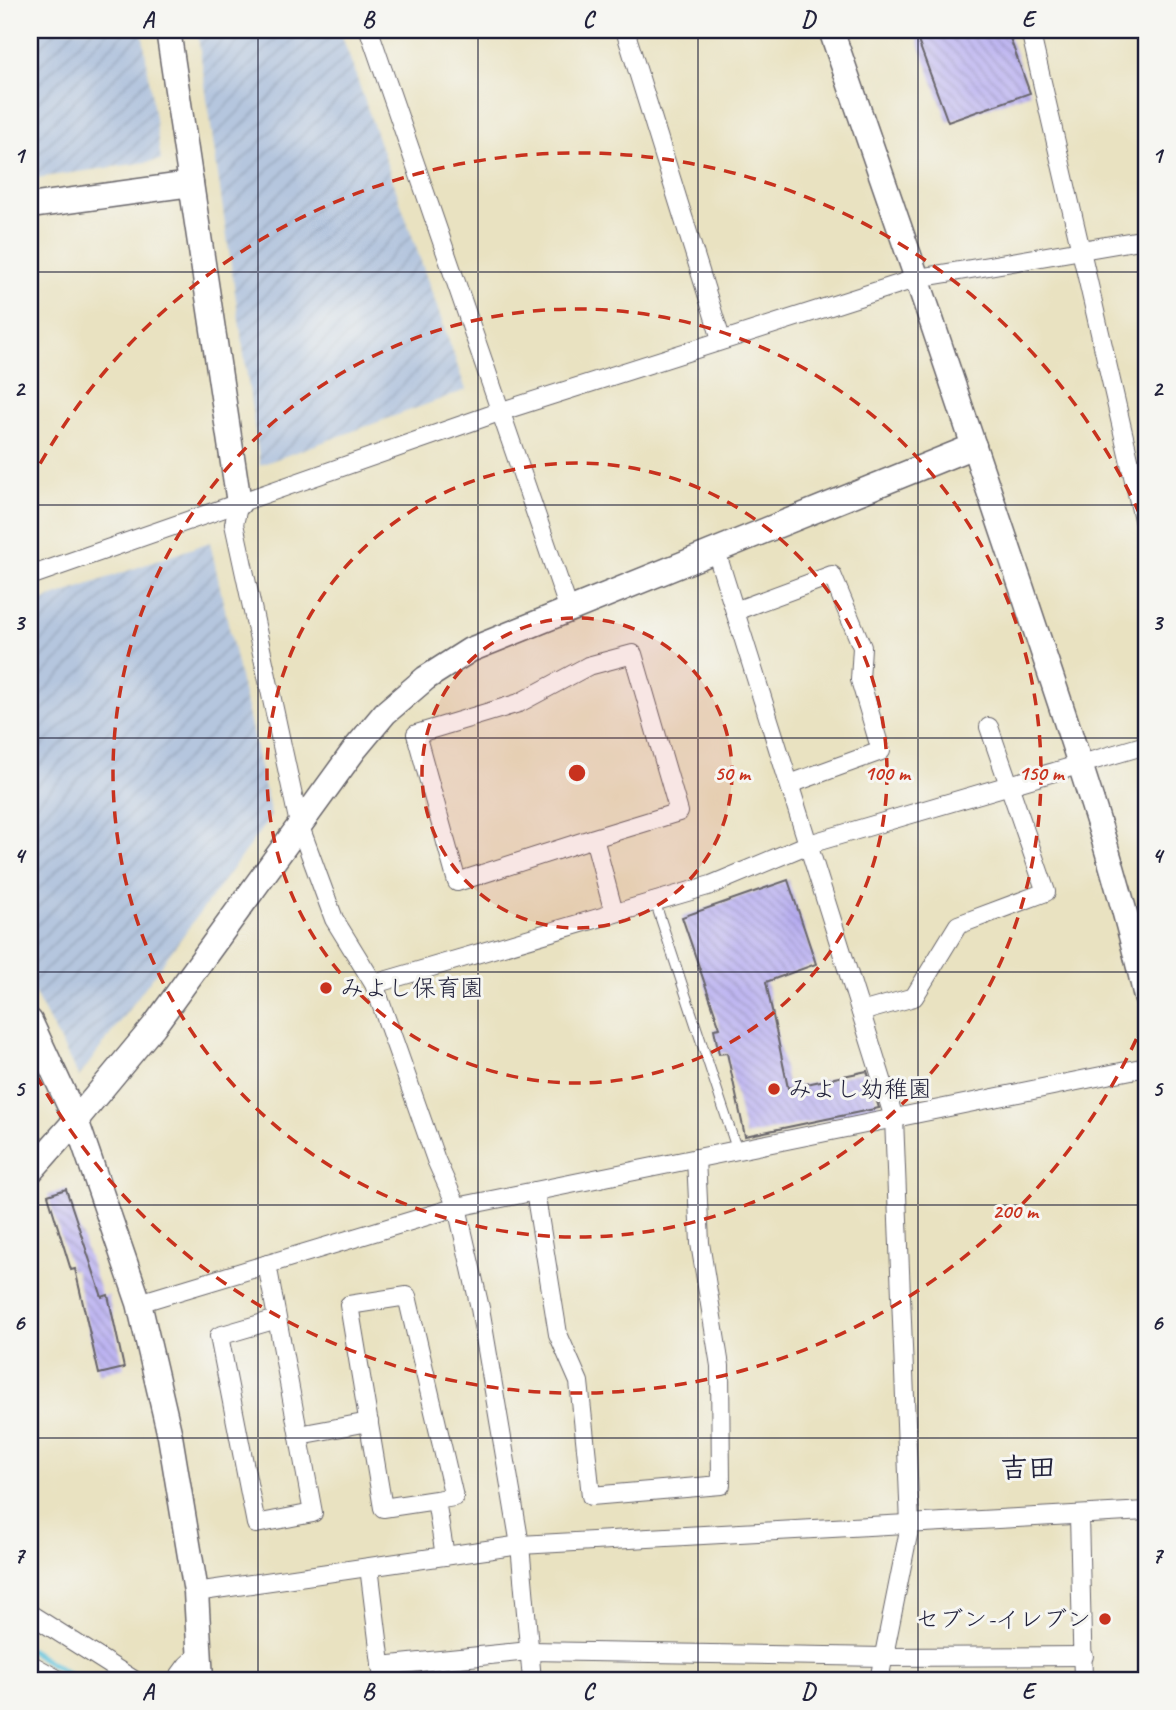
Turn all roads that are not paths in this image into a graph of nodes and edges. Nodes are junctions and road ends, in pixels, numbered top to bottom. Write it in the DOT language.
graph roads {
  1 [pos="168,30"];
  2 [pos="369,30"];
  3 [pos="625,30"];
  4 [pos="831,30"];
  5 [pos="1030,30"];
  6 [pos="191,184"];
  7 [pos="30,206"];
  8 [pos="1146,239"];
  9 [pos="1081,251"];
  10 [pos="918,278"];
  11 [pos="721,339"];
  12 [pos="502,411"];
  13 [pos="974,446"];
  14 [pos="1139,465"];
  15 [pos="239,503"];
  16 [pos="1146,532"];
  17 [pos="716,551"];
  18 [pos="30,576"];
  19 [pos="569,610"];
  20 [pos="735,611"];
  21 [pos="989,727"];
  22 [pos="1146,746"];
  23 [pos="1081,765"];
  24 [pos="790,784"];
  25 [pos="1010,786"];
  26 [pos="299,824"];
  27 [pos="594,838"];
  28 [pos="809,844"];
  29 [pos="654,902"];
  30 [pos="614,913"];
  31 [pos="374,984"];
  32 [pos="1145,984"];
  33 [pos="861,1012"];
  34 [pos="30,1021"];
  35 [pos="1146,1067"];
  36 [pos="894,1118"];
  37 [pos="76,1120"];
  38 [pos="737,1150"];
  39 [pos="696,1158"];
  40 [pos="30,1172"];
  41 [pos="535,1191"];
  42 [pos="457,1207"];
  43 [pos="267,1264"];
  44 [pos="139,1303"];
  45 [pos="277,1319"];
  46 [pos="369,1422"];
  47 [pos="299,1435"];
  48 [pos="436,1500"];
  49 [pos="1146,1511"];
  50 [pos="1079,1516"];
  51 [pos="910,1525"];
  52 [pos="520,1545"];
  53 [pos="445,1556"];
  54 [pos="369,1567"];
  55 [pos="195,1592"];
  56 [pos="30,1614"];
  57 [pos="529,1651"];
  58 [pos="199,1654"];
  59 [pos="1084,1656"];
  60 [pos="884,1657"];
  61 [pos="30,1664"];
  62 [pos="382,1673"];
  63 [pos="59,1680"];
  64 [pos="134,1680"];
  65 [pos="176,1680"];
  66 [pos="201,1680"];
  67 [pos="532,1680"];
  68 [pos="879,1680"];
  69 [pos="1083,1680"];
  1 -- 6 [label="street"];
  2 -- 12 [label="street"];
  3 -- 11 [label="street"];
  4 -- 10 [label="street"];
  5 -- 9 [label="street"];
  6 -- 7 [label="street"];
  6 -- 15 [label="street"];
  8 -- 9 [label="street"];
  9 -- 10 [label="street"];
  9 -- 14 [label="street"];
  10 -- 11 [label="street"];
  10 -- 13 [label="street"];
  11 -- 12 [label="street"];
  12 -- 15 [label="street"];
  12 -- 19 [label="street"];
  13 -- 17 [label="street"];
  13 -- 23 [label="street"];
  14 -- 16 [label="street"];
  15 -- 18 [label="street"];
  15 -- 26 [label="street"];
  17 -- 19 [label="street"];
  17 -- 20 [label="street"];
  19 -- 26 [label="street"];
  20 -- 24 [label="street"];
  20 -- 24 [label="street"];
  21 -- 25 [label="street"];
  22 -- 23 [label="street"];
  23 -- 25 [label="street"];
  23 -- 32 [label="street"];
  24 -- 28 [label="street"];
  25 -- 28 [label="street"];
  25 -- 33 [label="street"];
  26 -- 31 [label="street"];
  26 -- 37 [label="street"];
  27 -- 27 [label="street"];
  27 -- 30 [label="street"];
  28 -- 29 [label="street"];
  28 -- 33 [label="street"];
  29 -- 30 [label="street"];
  29 -- 38 [label="lane"];
  30 -- 31 [label="street"];
  31 -- 42 [label="street"];
  33 -- 36 [label="street"];
  34 -- 37 [label="street"];
  35 -- 36 [label="street"];
  36 -- 38 [label="street"];
  36 -- 51 [label="street"];
  37 -- 40 [label="street"];
  37 -- 44 [label="street"];
  38 -- 39 [label="street"];
  39 -- 41 [label="street"];
  39 -- 41 [label="street"];
  41 -- 42 [label="street"];
  42 -- 43 [label="street"];
  42 -- 52 [label="street"];
  43 -- 44 [label="street"];
  43 -- 45 [label="street"];
  44 -- 55 [label="street"];
  45 -- 47 [label="street"];
  45 -- 47 [label="street"];
  46 -- 47 [label="street"];
  46 -- 48 [label="street"];
  46 -- 48 [label="street"];
  48 -- 53 [label="street"];
  49 -- 50 [label="street"];
  50 -- 51 [label="street"];
  50 -- 59 [label="street"];
  51 -- 52 [label="street"];
  51 -- 60 [label="street"];
  52 -- 53 [label="street"];
  52 -- 57 [label="street"];
  53 -- 54 [label="street"];
  54 -- 55 [label="street"];
  54 -- 62 [label="street"];
  55 -- 58 [label="street"];
  56 -- 64 [label="street"];
  57 -- 60 [label="street"];
  57 -- 62 [label="street"];
  57 -- 67 [label="street"];
  58 -- 65 [label="street"];
  58 -- 66 [label="street"];
  59 -- 60 [label="street"];
  59 -- 69 [label="street"];
  60 -- 68 [label="street"];
  61 -- 63 [label="street"];
}
